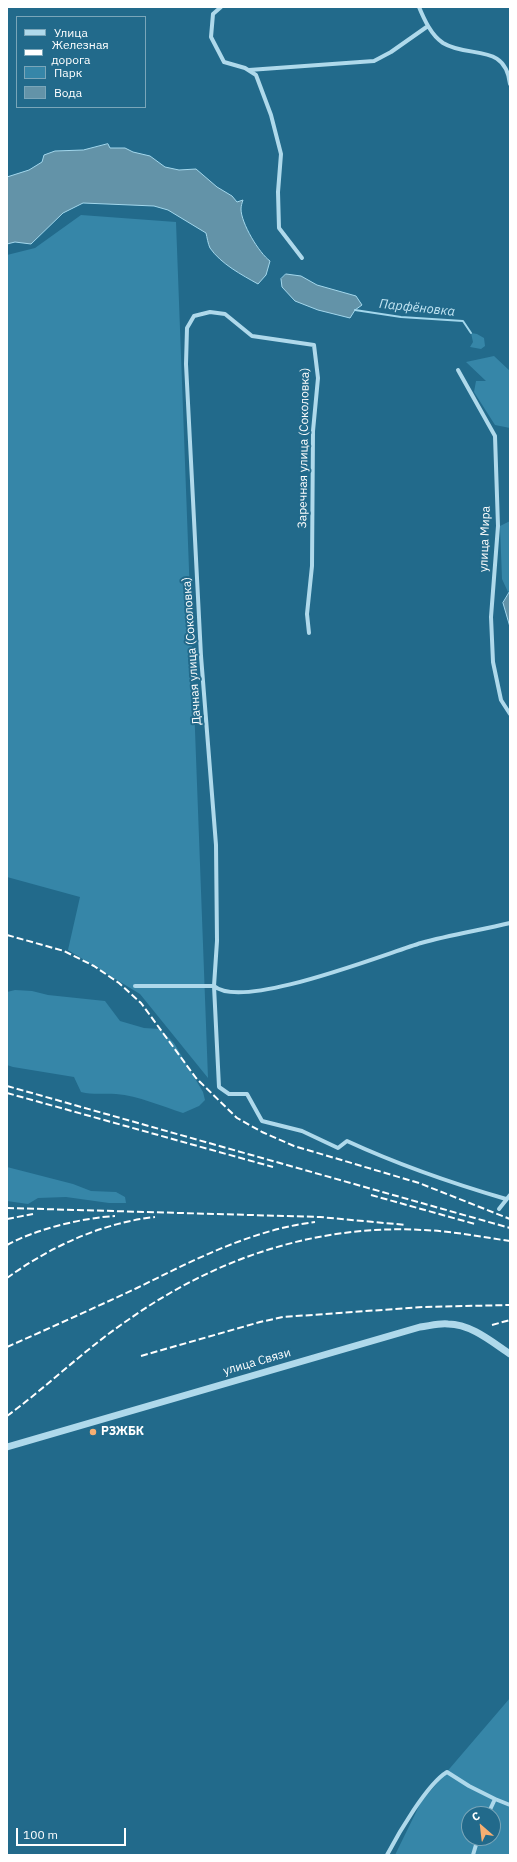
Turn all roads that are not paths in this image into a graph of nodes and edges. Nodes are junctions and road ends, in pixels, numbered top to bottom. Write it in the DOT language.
graph roads {
  1 [pos="221,7"];
  2 [pos="419,7"];
  3 [pos="428,26"];
  4 [pos="248,70"];
  5 [pos="510,75"];
  6 [pos="510,84"];
  7 [pos="302,258"];
  8 [pos="194,316"];
  9 [pos="458,370"];
  10 [pos="309,633"];
  11 [pos="510,714"];
  12 [pos="510,923"];
  13 [pos="135,986"];
  14 [pos="214,986"];
  15 [pos="510,1195"];
  16 [pos="506,1199"];
  17 [pos="499,1209"];
  18 [pos="510,1354"];
  19 [pos="7,1447"];
  20 [pos="495,1799"];
  21 [pos="492,1806"];
  22 [pos="510,1806"];
  23 [pos="387,1855"];
  1 -- 4 [label="street"];
  2 -- 3 [label="street"];
  3 -- 4 [label="street"];
  3 -- 5 [label="street"];
  4 -- 7 [label="street"];
  5 -- 6 [label="street"];
  8 -- 10 [label="street, Заречная улица (Соколовка)"];
  8 -- 14 [label="street, Дачная улица (Соколовка)"];
  9 -- 11 [label="street, улица Мира"];
  12 -- 14 [label="street"];
  13 -- 14 [label="street"];
  14 -- 16 [label="street, Дачная улица (Соколовка)"];
  15 -- 16 [label="street"];
  16 -- 17 [label="street"];
  18 -- 19 [label="street, улица Связи"];
  20 -- 21 [label="street"];
  20 -- 22 [label="street"];
  20 -- 23 [label="street"];
}
